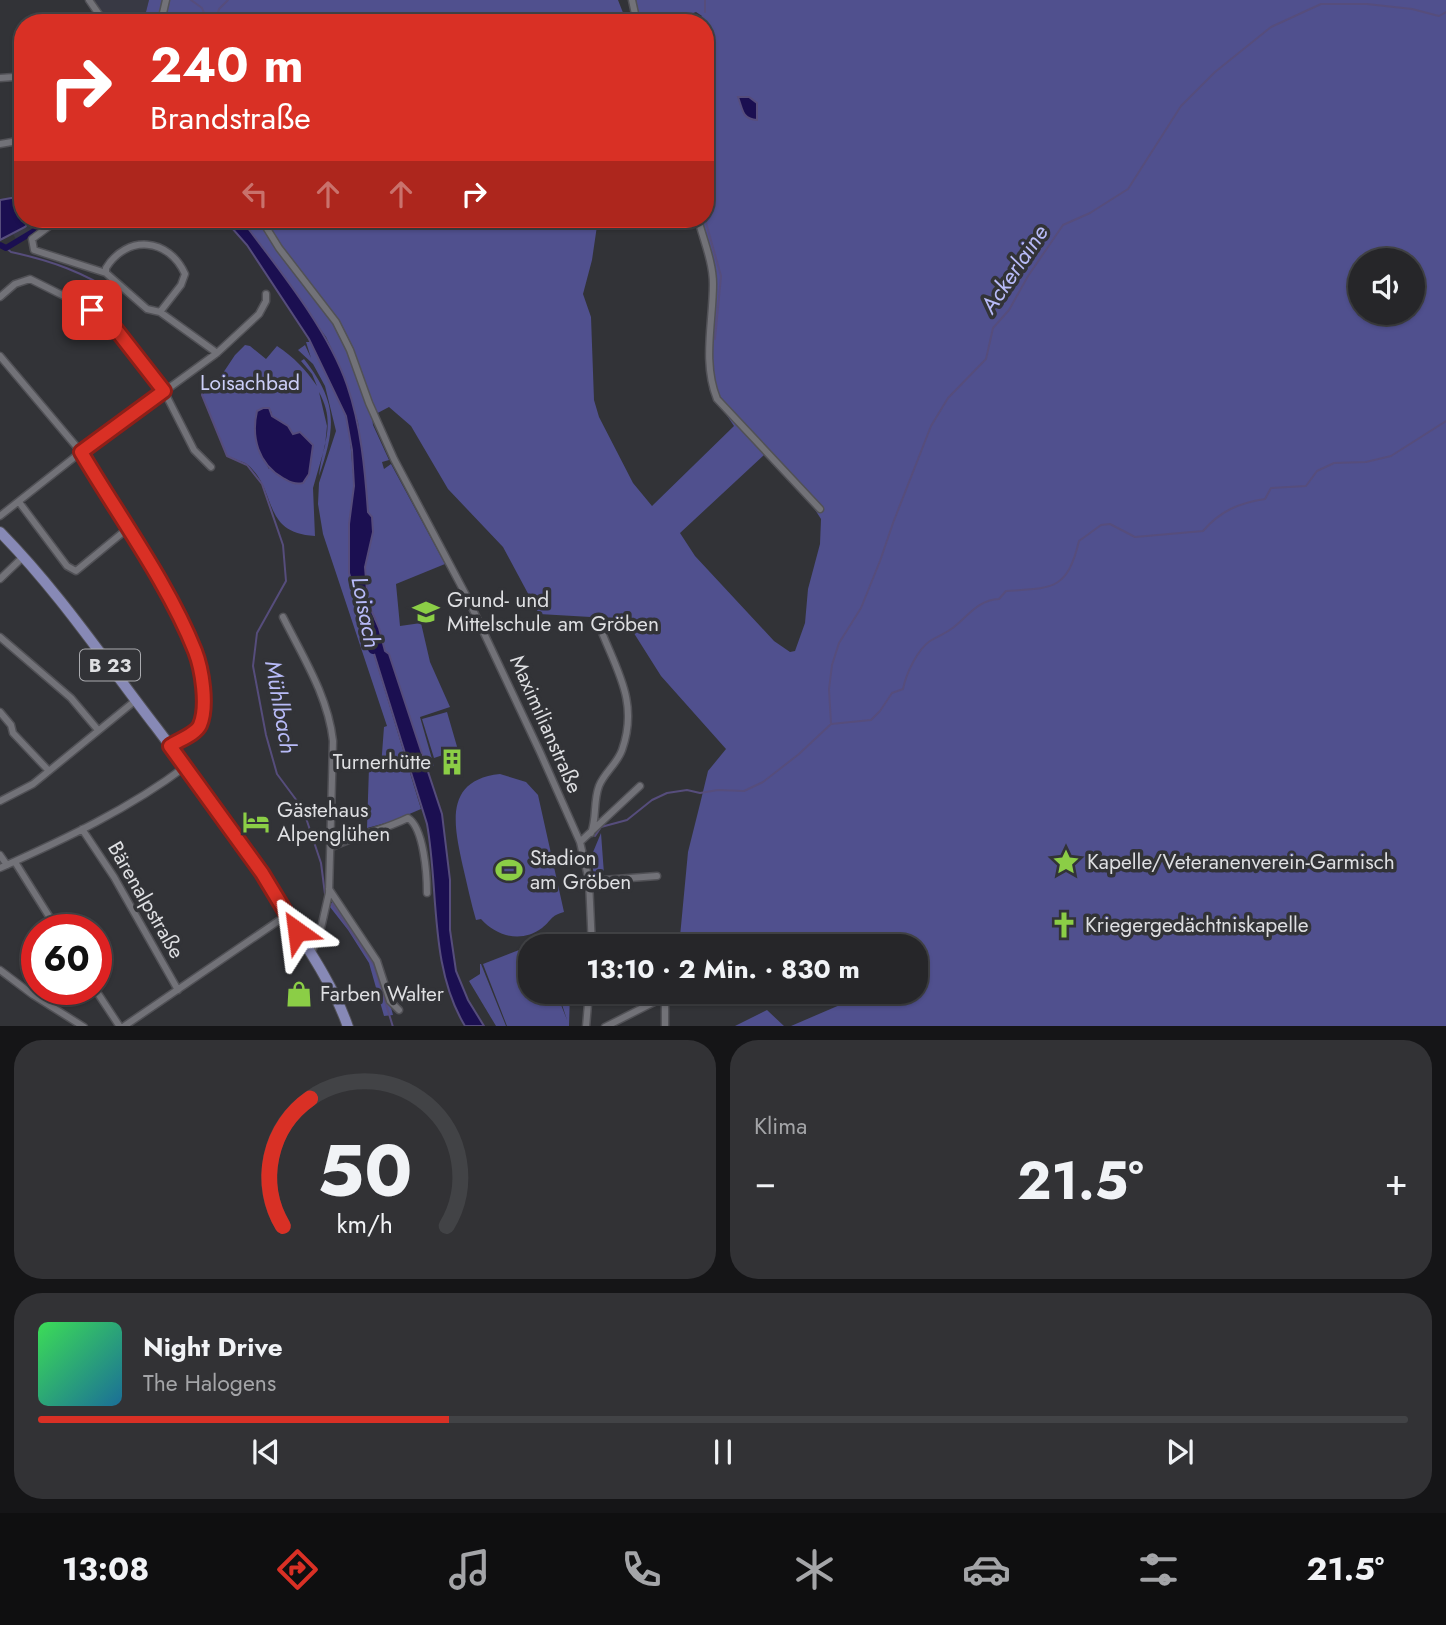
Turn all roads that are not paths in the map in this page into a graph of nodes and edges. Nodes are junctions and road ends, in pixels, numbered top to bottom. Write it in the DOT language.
graph roads {
  1 [pos="14,77"];
  2 [pos="0,78"];
  3 [pos="47,228"];
  4 [pos="266,228"];
  5 [pos="700,228"];
  6 [pos="109,263"];
  7 [pos="87,267"];
  8 [pos="106,273"];
  9 [pos="266,293"];
  10 [pos="0,297"];
  11 [pos="160,312"];
  12 [pos="217,353"];
  13 [pos="0,356"];
  14 [pos="164,391"];
  15 [pos="81,452"];
  16 [pos="211,467"];
  17 [pos="19,502"];
  18 [pos="820,509"];
  19 [pos="0,516"];
  20 [pos="127,529"];
  21 [pos="0,532"];
  22 [pos="24,556"];
  23 [pos="0,579"];
  24 [pos="283,617"];
  25 [pos="598,622"];
  26 [pos="0,637"];
  27 [pos="136,700"];
  28 [pos="0,712"];
  29 [pos="98,730"];
  30 [pos="170,746"];
  31 [pos="186,766"];
  32 [pos="49,771"];
  33 [pos="640,786"];
  34 [pos="0,801"];
  35 [pos="82,829"];
  36 [pos="591,833"];
  37 [pos="580,842"];
  38 [pos="332,847"];
  39 [pos="0,855"];
  40 [pos="15,862"];
  41 [pos="4,867"];
  42 [pos="657,876"];
  43 [pos="589,881"];
  44 [pos="329,891"];
  45 [pos="427,893"];
  46 [pos="48,914"];
  47 [pos="287,915"];
  48 [pos="591,934"];
  49 [pos="311,954"];
  50 [pos="0,970"];
  51 [pos="178,990"];
  52 [pos="588,1004"];
  53 [pos="653,1004"];
  54 [pos="665,1004"];
  55 [pos="106,1005"];
  56 [pos="399,1010"];
  57 [pos="82,1026"];
  58 [pos="120,1026"];
  59 [pos="123,1026"];
  60 [pos="348,1026"];
  61 [pos="586,1026"];
  62 [pos="607,1026"];
  63 [pos="665,1026"];
  1 -- 2 [label="street"];
  3 -- 7 [label="street"];
  4 -- 37 [label="street, Maximilianstraße"];
  5 -- 18 [label="street"];
  6 -- 7 [label="street"];
  6 -- 8 [label="street"];
  6 -- 11 [label="street"];
  7 -- 8 [label="street"];
  8 -- 11 [label="street"];
  9 -- 12 [label="street"];
  10 -- 14 [label="street"];
  11 -- 12 [label="street"];
  12 -- 14 [label="street"];
  13 -- 15 [label="street"];
  14 -- 15 [label="street"];
  14 -- 16 [label="street"];
  15 -- 17 [label="street"];
  15 -- 20 [label="street"];
  17 -- 19 [label="street"];
  17 -- 20 [label="street"];
  20 -- 30 [label="street"];
  21 -- 22 [label="main road, B 23"];
  22 -- 23 [label="street"];
  22 -- 27 [label="main road, B 23"];
  24 -- 38 [label="street"];
  25 -- 36 [label="street"];
  26 -- 29 [label="street"];
  27 -- 29 [label="street"];
  27 -- 30 [label="main road, B 23"];
  28 -- 32 [label="street"];
  29 -- 32 [label="street"];
  30 -- 31 [label="main road, B 23"];
  31 -- 35 [label="street"];
  31 -- 47 [label="main road, B 23"];
  32 -- 34 [label="street"];
  33 -- 36 [label="street"];
  35 -- 40 [label="street"];
  35 -- 51 [label="street, Bärenalpstraße"];
  36 -- 37 [label="street"];
  37 -- 43 [label="street, Maximilianstraße"];
  38 -- 44 [label="street"];
  38 -- 45 [label="street"];
  39 -- 41 [label="street"];
  40 -- 41 [label="street"];
  40 -- 46 [label="street"];
  42 -- 43 [label="street"];
  43 -- 48 [label="street, Maximilianstraße"];
  44 -- 49 [label="street"];
  44 -- 56 [label="street"];
  47 -- 49 [label="main road, B 23"];
  47 -- 51 [label="street"];
  49 -- 60 [label="main road, B 23"];
  50 -- 57 [label="street"];
  51 -- 59 [label="street"];
  52 -- 61 [label="street"];
  53 -- 62 [label="street"];
  54 -- 63 [label="street"];
  55 -- 58 [label="street"];
}
